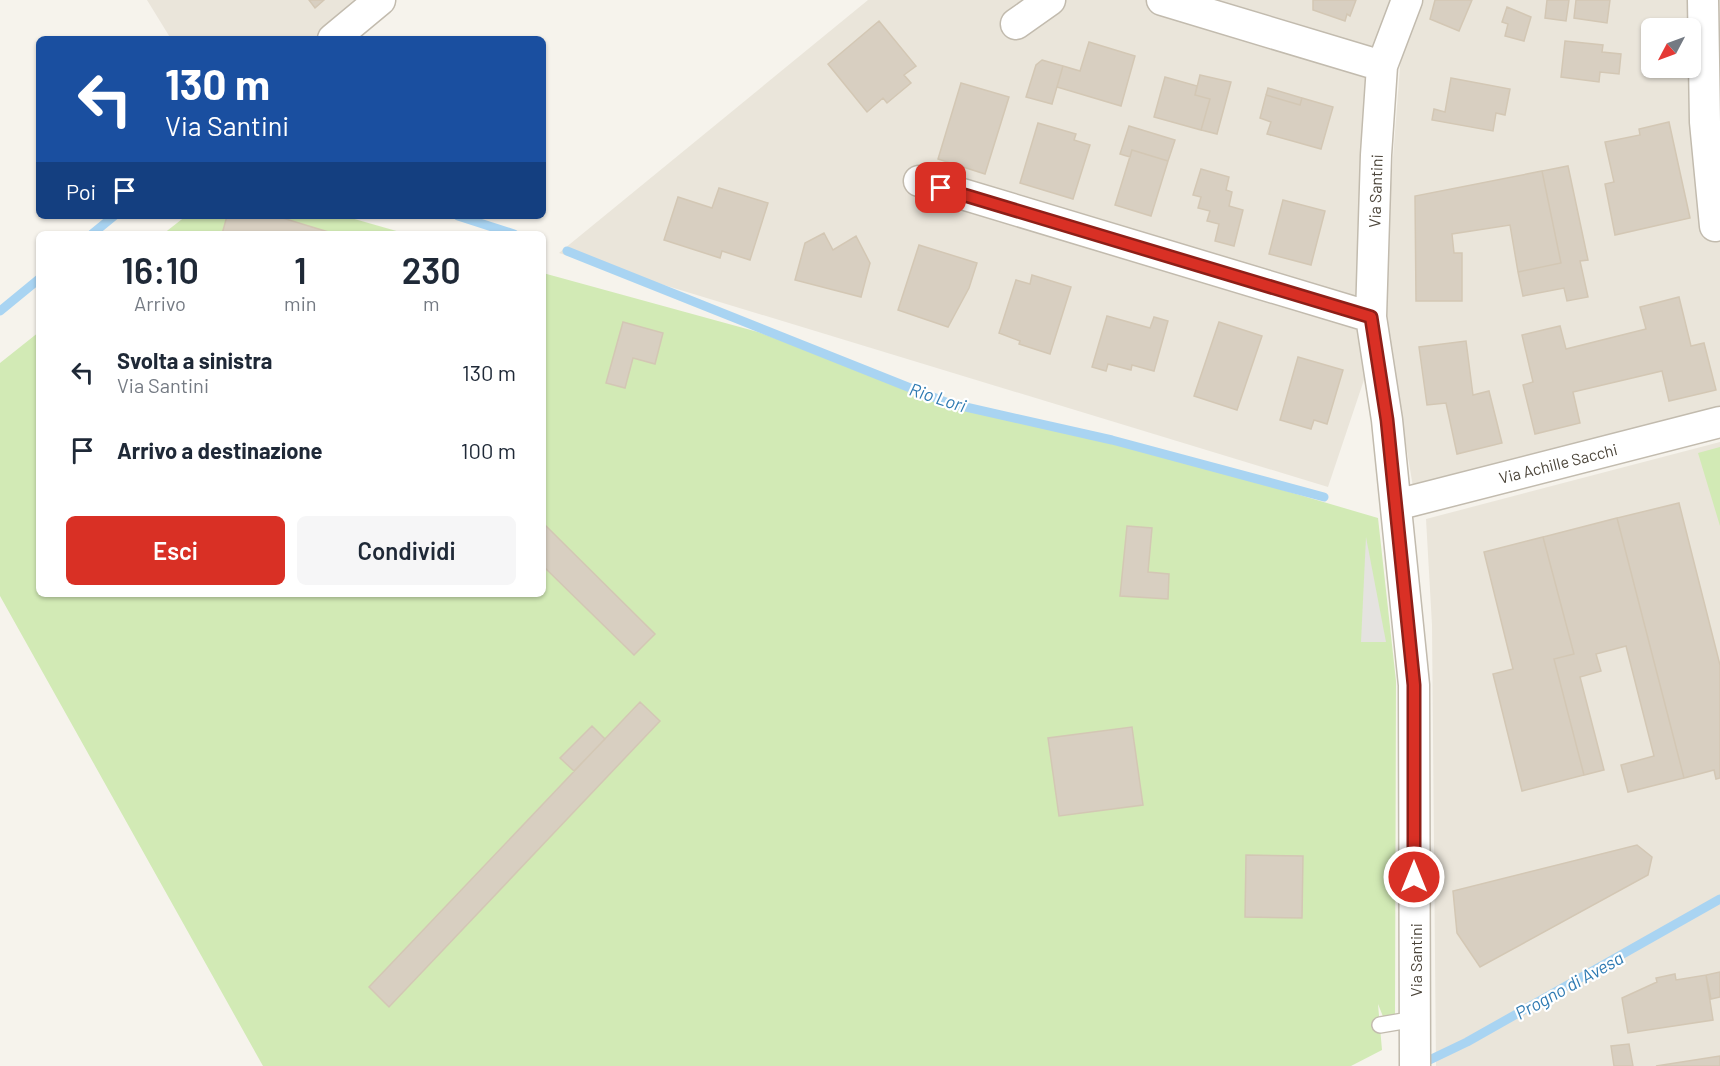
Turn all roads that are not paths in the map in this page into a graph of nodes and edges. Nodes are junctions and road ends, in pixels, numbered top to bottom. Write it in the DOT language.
graph roads {
  1 [pos="380,0"];
  2 [pos="1050,0"];
  3 [pos="1162,0"];
  4 [pos="1407,0"];
  5 [pos="1703,0"];
  6 [pos="1016,24"];
  7 [pos="337,36"];
  8 [pos="1382,66"];
  9 [pos="919,181"];
  10 [pos="1715,226"];
  11 [pos="1371,317"];
  12 [pos="1720,422"];
  13 [pos="1396,505"];
  14 [pos="1380,1025"];
  15 [pos="1415,1026"];
  16 [pos="1414,1066"];
  1 -- 7 [label="street"];
  2 -- 6 [label="street"];
  3 -- 8 [label="street"];
  4 -- 8 [label="street, Via Santini"];
  5 -- 10 [label="street"];
  8 -- 11 [label="street, Via Santini"];
  9 -- 11 [label="street"];
  11 -- 13 [label="street, Via Santini"];
  12 -- 13 [label="street, Via Achille Sacchi"];
  13 -- 15 [label="street, Via Santini"];
  14 -- 15 [label="lane"];
  15 -- 16 [label="street, Via Santini"];
}
